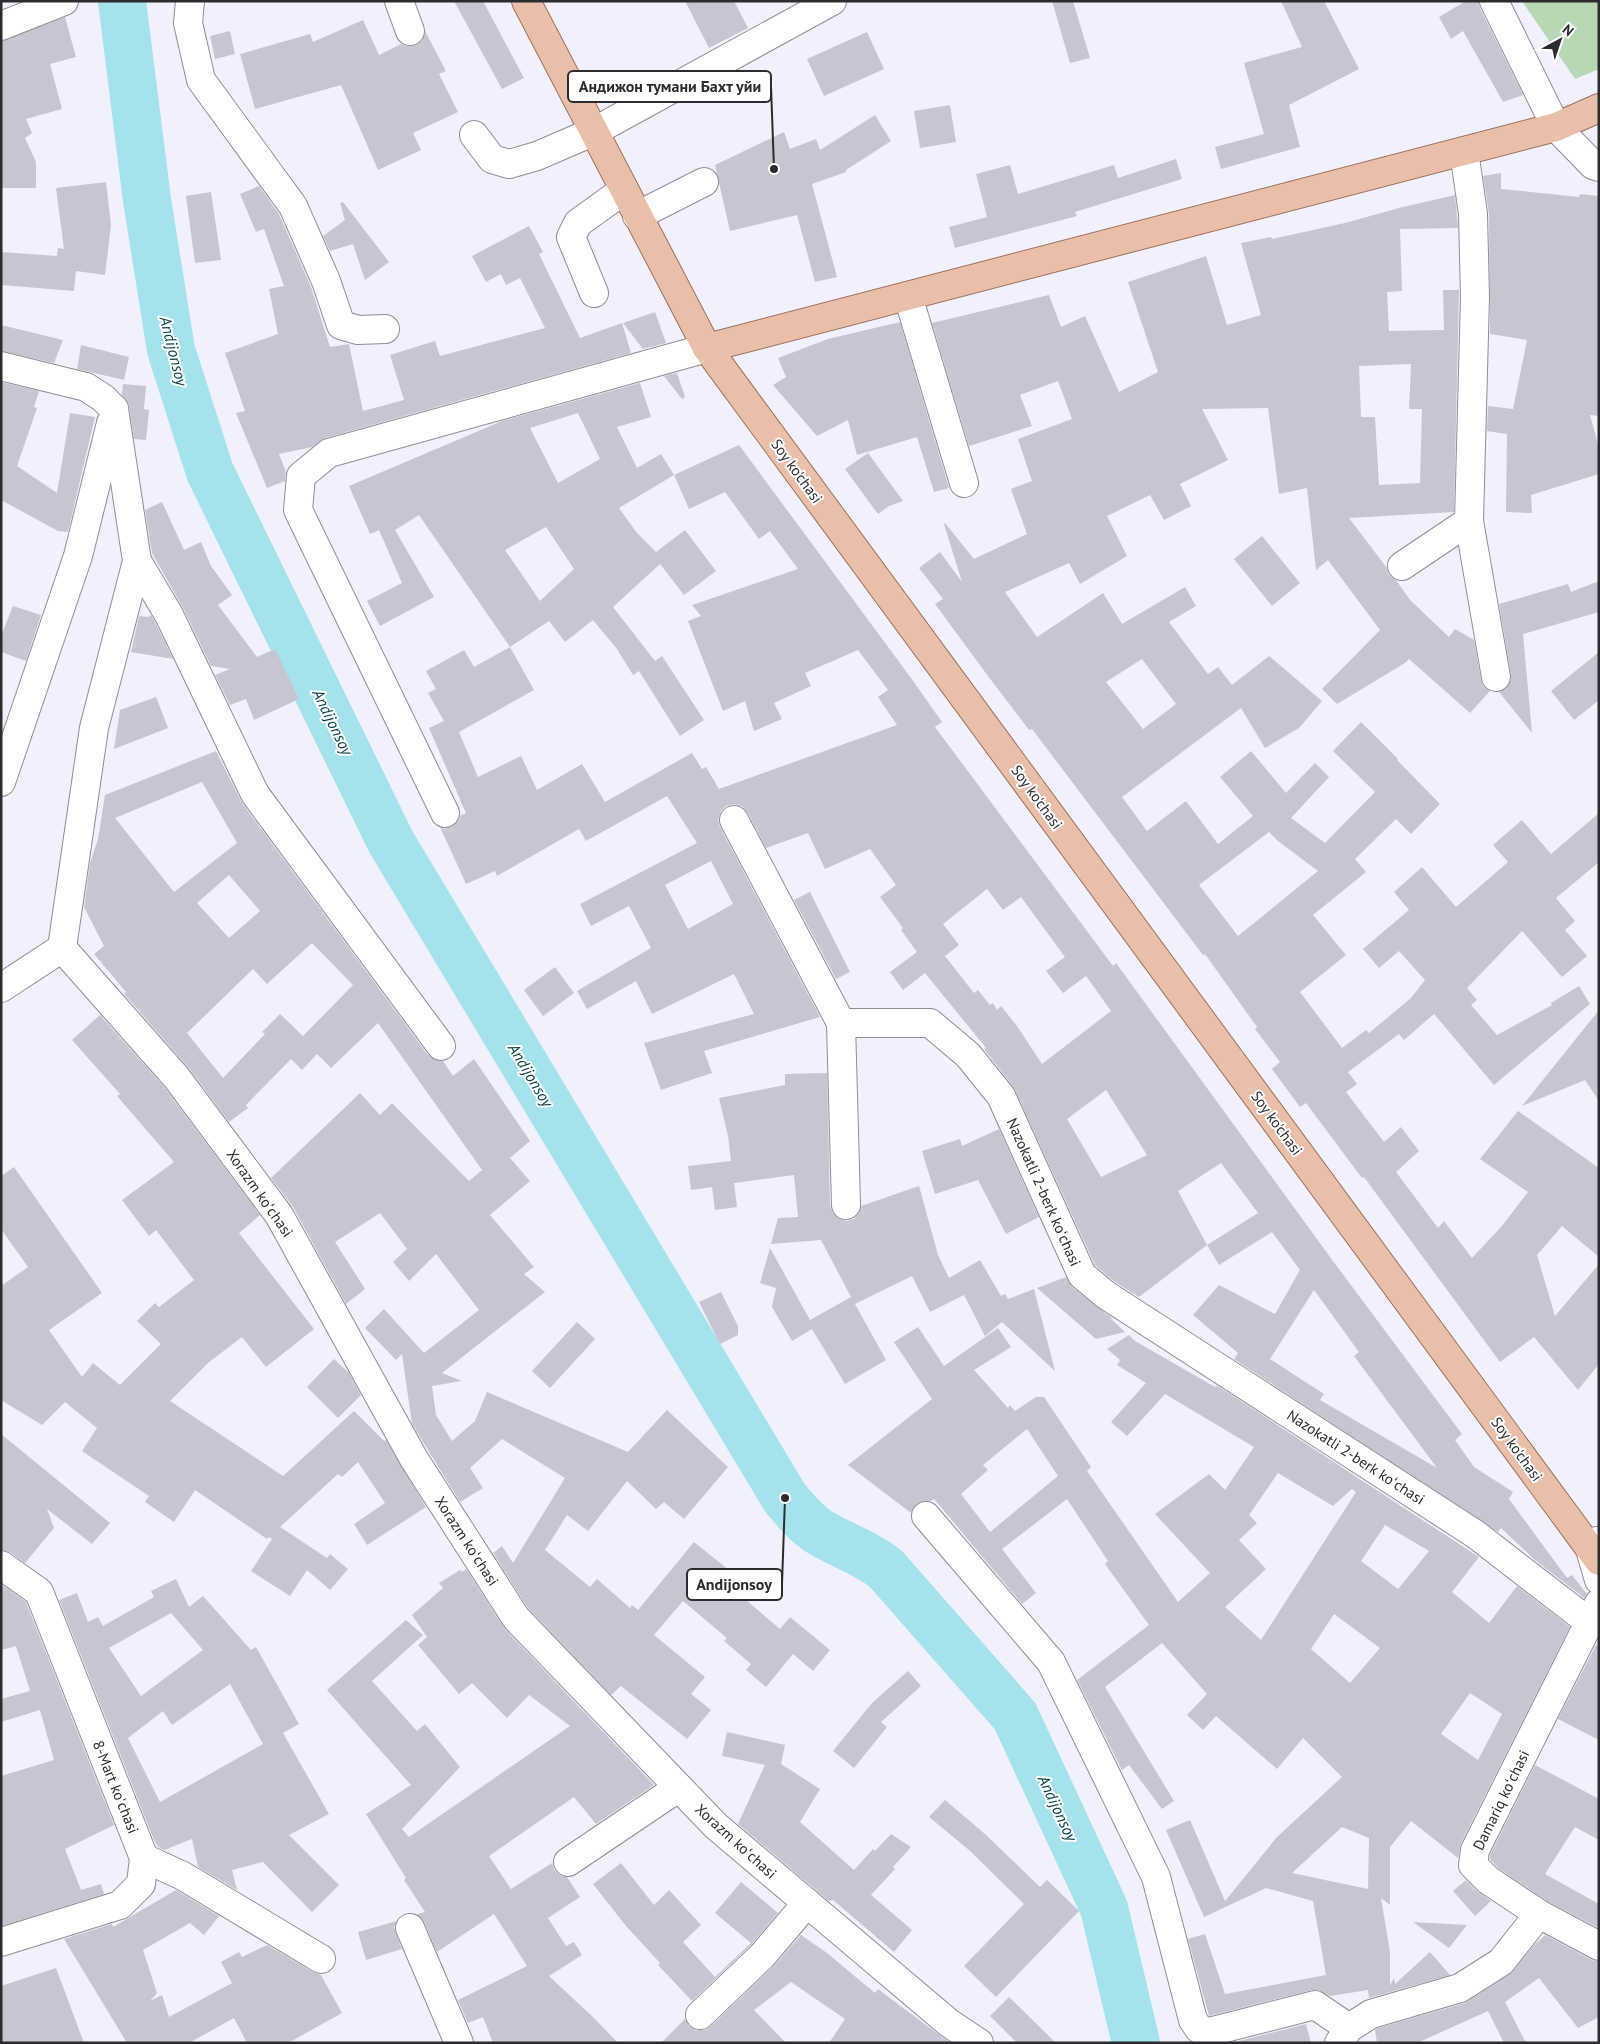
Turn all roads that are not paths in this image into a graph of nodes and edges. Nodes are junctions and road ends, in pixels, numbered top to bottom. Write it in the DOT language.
graph roads {
  1 [pos="12,1"];
  2 [pos="64,1"];
  3 [pos="190,1"];
  4 [pos="399,1"];
  5 [pos="526,1"];
  6 [pos="832,1"];
  7 [pos="1494,1"];
  8 [pos="1,24"];
  9 [pos="410,31"];
  10 [pos="1599,108"];
  11 [pos="1556,127"];
  12 [pos="595,131"];
  13 [pos="474,135"];
  14 [pos="1464,150"];
  15 [pos="1599,167"];
  16 [pos="704,182"];
  17 [pos="624,190"];
  18 [pos="638,216"];
  19 [pos="594,293"];
  20 [pos="908,296"];
  21 [pos="385,329"];
  22 [pos="707,348"];
  23 [pos="1,366"];
  24 [pos="114,409"];
  25 [pos="964,483"];
  26 [pos="1468,521"];
  27 [pos="138,561"];
  28 [pos="1402,566"];
  29 [pos="1496,677"];
  30 [pos="1,782"];
  31 [pos="445,813"];
  32 [pos="734,820"];
  33 [pos="62,948"];
  34 [pos="1,988"];
  35 [pos="841,1023"];
  36 [pos="441,1046"];
  37 [pos="846,1205"];
  38 [pos="926,1516"];
  39 [pos="1596,1549"];
  40 [pos="1,1565"];
  41 [pos="1599,1580"];
  42 [pos="1594,1612"];
  43 [pos="678,1788"];
  44 [pos="144,1858"];
  45 [pos="568,1862"];
  46 [pos="807,1903"];
  47 [pos="1539,1914"];
  48 [pos="410,1928"];
  49 [pos="1,1942"];
  50 [pos="1599,1946"];
  51 [pos="321,1959"];
  52 [pos="700,2015"];
  53 [pos="1344,2035"];
  54 [pos="459,2043"];
  55 [pos="979,2043"];
  1 -- 8 [label="street"];
  2 -- 8 [label="street"];
  3 -- 21 [label="street"];
  4 -- 9 [label="street"];
  5 -- 12 [label="main road, Soy ko'chasi"];
  6 -- 12 [label="street"];
  7 -- 11 [label="street"];
  10 -- 11 [label="main road"];
  11 -- 14 [label="main road"];
  11 -- 15 [label="street"];
  12 -- 13 [label="street"];
  12 -- 17 [label="main road, Soy ko'chasi"];
  14 -- 20 [label="main road"];
  14 -- 26 [label="street"];
  16 -- 18 [label="street"];
  17 -- 18 [label="main road, Soy ko'chasi"];
  17 -- 19 [label="street"];
  18 -- 22 [label="main road, Soy ko'chasi"];
  20 -- 22 [label="main road"];
  20 -- 25 [label="street"];
  22 -- 31 [label="street"];
  22 -- 39 [label="main road, Soy ko'chasi"];
  23 -- 24 [label="street"];
  24 -- 27 [label="street"];
  24 -- 30 [label="street"];
  26 -- 28 [label="street"];
  26 -- 29 [label="street"];
  27 -- 33 [label="street"];
  27 -- 36 [label="street"];
  32 -- 35 [label="street"];
  33 -- 34 [label="street"];
  33 -- 43 [label="street, Xorazm koʻchasi"];
  35 -- 37 [label="street"];
  35 -- 42 [label="street, Nazokatli 2-berk koʻchasi"];
  38 -- 53 [label="street"];
  39 -- 41 [label="street"];
  40 -- 44 [label="street, 8-Mart koʻchasi"];
  42 -- 47 [label="street, Damariq koʻchasi"];
  43 -- 45 [label="street"];
  43 -- 46 [label="street, Xorazm koʻchasi"];
  44 -- 49 [label="street, 8-Mart koʻchasi"];
  44 -- 51 [label="street"];
  46 -- 52 [label="street"];
  46 -- 55 [label="street, Xorazm koʻchasi"];
  47 -- 50 [label="street"];
  47 -- 53 [label="street"];
  48 -- 54 [label="street"];
}
